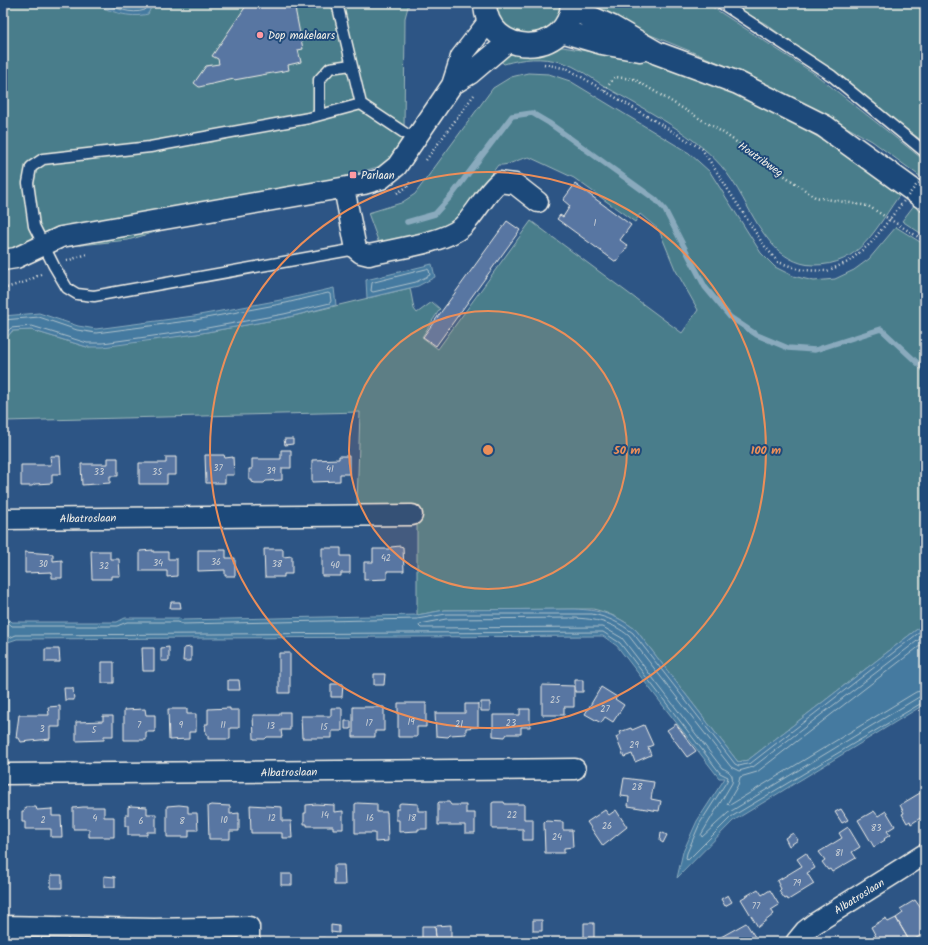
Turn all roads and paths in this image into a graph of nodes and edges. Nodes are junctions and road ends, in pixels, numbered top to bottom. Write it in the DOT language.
graph roads {
  1 [pos="337,3"];
  2 [pos="721,3"];
  3 [pos="572,6"];
  4 [pos="487,12"];
  5 [pos="561,31"];
  6 [pos="509,41"];
  7 [pos="657,53"];
  8 [pos="351,65"];
  9 [pos="452,85"];
  10 [pos="361,104"];
  11 [pos="319,115"];
  12 [pos="415,140"];
  13 [pos="925,152"];
  14 [pos="925,174"];
  15 [pos="344,188"];
  16 [pos="925,199"];
  17 [pos="538,202"];
  18 [pos="925,241"];
  19 [pos="44,244"];
  20 [pos="356,249"];
  21 [pos="3,260"];
  22 [pos="412,515"];
  23 [pos="3,519"];
  24 [pos="576,769"];
  25 [pos="3,774"];
  26 [pos="925,854"];
  27 [pos="3,926"];
  28 [pos="154,935"];
  29 [pos="249,942"];
  30 [pos="796,942"];
  1 -- 8 [label="lane"];
  2 -- 13 [label="lane"];
  3 -- 5 [label="main road"];
  3 -- 7 [label="main road"];
  4 -- 6 [label="main road"];
  4 -- 9 [label="street"];
  5 -- 6 [label="main road"];
  5 -- 7 [label="main road"];
  6 -- 9 [label="street"];
  7 -- 16 [label="main road"];
  8 -- 10 [label="lane"];
  8 -- 11 [label="lane"];
  9 -- 12 [label="street"];
  10 -- 11 [label="lane"];
  10 -- 12 [label="lane"];
  11 -- 19 [label="lane"];
  12 -- 15 [label="street"];
  14 -- 18 [label="path, Houtribweg, bridge"];
  15 -- 19 [label="street"];
  15 -- 20 [label="street"];
  17 -- 20 [label="street"];
  19 -- 20 [label="lane"];
  19 -- 21 [label="street"];
  22 -- 23 [label="street, Albatroslaan"];
  24 -- 25 [label="street, Albatroslaan"];
  26 -- 30 [label="street, Albatroslaan"];
  27 -- 28 [label="street"];
  28 -- 29 [label="street"];
}
